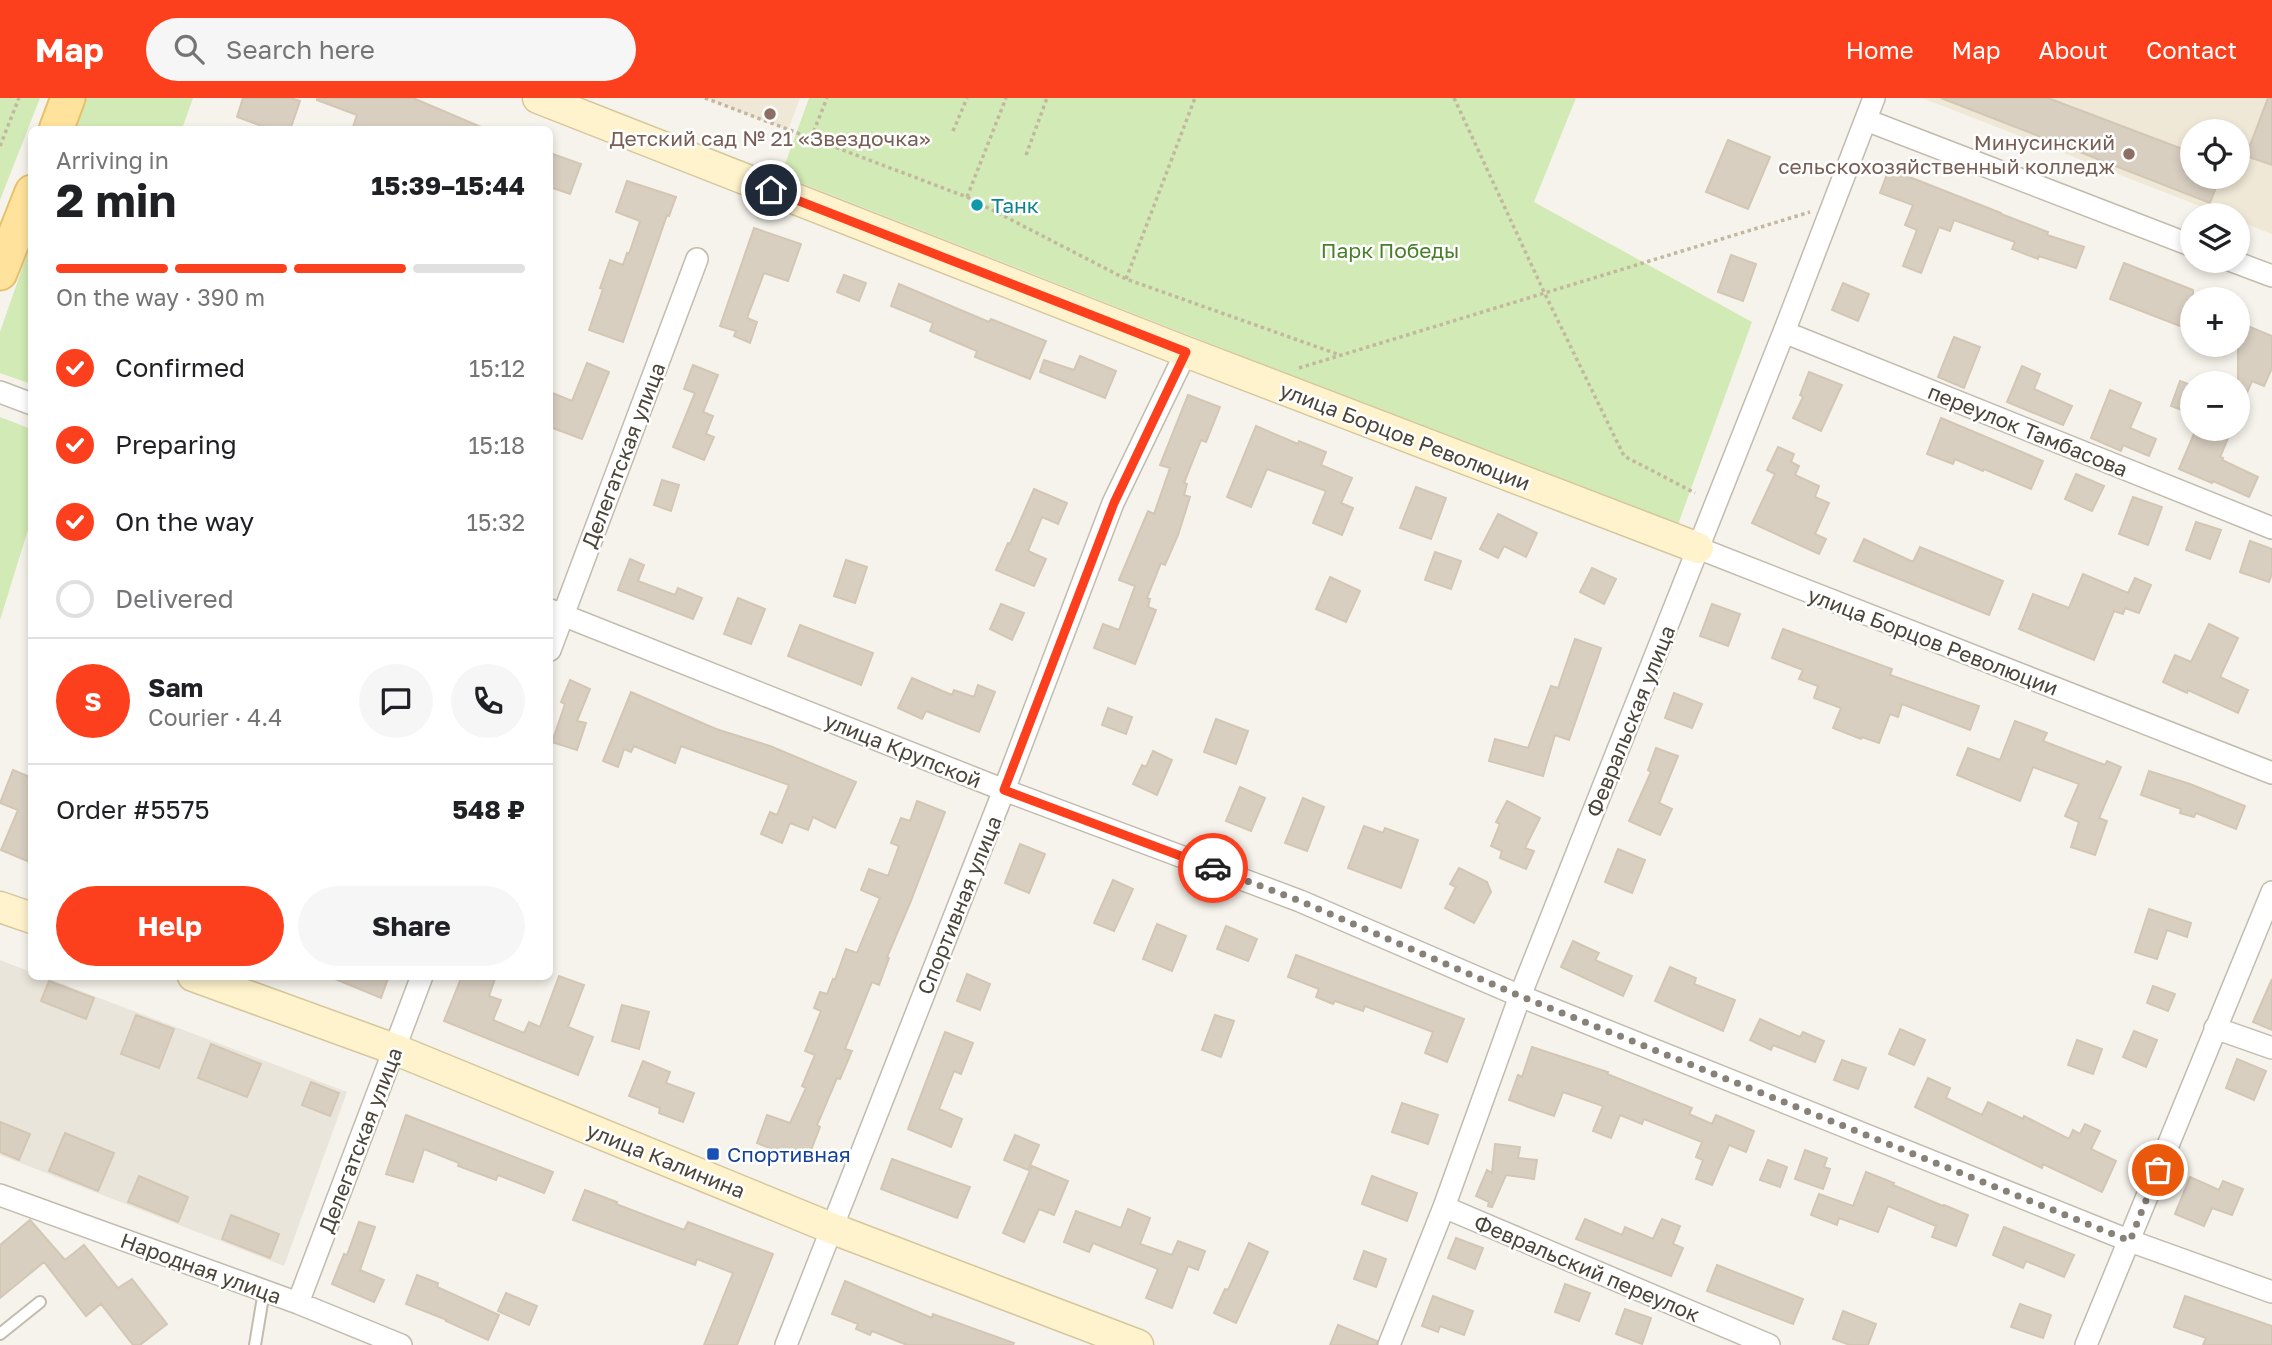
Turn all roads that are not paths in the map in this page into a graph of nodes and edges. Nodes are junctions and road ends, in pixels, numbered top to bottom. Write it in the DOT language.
graph roads {
  1 [pos="68,98"];
  2 [pos="538,98"];
  3 [pos="1874,98"];
  4 [pos="1866,120"];
  5 [pos="58,126"];
  6 [pos="28,202"];
  7 [pos="2180,241"];
  8 [pos="697,259"];
  9 [pos="2250,268"];
  10 [pos="0,273"];
  11 [pos="2272,276"];
  12 [pos="1784,332"];
  13 [pos="1186,352"];
  14 [pos="0,391"];
  15 [pos="28,402"];
  16 [pos="2272,528"];
  17 [pos="1698,548"];
  18 [pos="556,613"];
  19 [pos="553,632"];
  20 [pos="2272,773"];
  21 [pos="1004,790"];
  22 [pos="2272,892"];
  23 [pos="0,907"];
  24 [pos="28,917"];
  25 [pos="204,980"];
  26 [pos="420,980"];
  27 [pos="1520,996"];
  28 [pos="2214,1028"];
  29 [pos="2272,1048"];
  30 [pos="394,1049"];
  31 [pos="0,1195"];
  32 [pos="1444,1206"];
  33 [pos="831,1228"];
  34 [pos="2130,1241"];
  35 [pos="264,1291"];
  36 [pos="2272,1292"];
  37 [pos="40,1303"];
  38 [pos="298,1303"];
  39 [pos="0,1334"];
  40 [pos="255,1345"];
  41 [pos="401,1345"];
  42 [pos="786,1345"];
  43 [pos="1138,1345"];
  44 [pos="1389,1345"];
  45 [pos="1769,1345"];
  46 [pos="2086,1345"];
  1 -- 5 [label="main road"];
  2 -- 13 [label="street, улица Борцов Революции"];
  3 -- 4 [label="street, Февральская улица"];
  4 -- 7 [label="street"];
  4 -- 12 [label="street, Февральская улица"];
  6 -- 10 [label="main road"];
  8 -- 18 [label="street, Делегатская улица"];
  9 -- 11 [label="street"];
  12 -- 16 [label="street, переулок Тамбасова"];
  12 -- 17 [label="street, Февральская улица"];
  13 -- 17 [label="street, улица Борцов Революции"];
  13 -- 21 [label="street, Спортивная улица"];
  14 -- 15 [label="street"];
  17 -- 20 [label="street, улица Борцов Революции"];
  17 -- 27 [label="street, Февральская улица"];
  18 -- 19 [label="street, Делегатская улица"];
  18 -- 21 [label="street, улица Крупской"];
  21 -- 27 [label="street, улица Крупской"];
  21 -- 33 [label="street, Спортивная улица"];
  22 -- 28 [label="street"];
  23 -- 24 [label="street"];
  25 -- 30 [label="street, улица Калинина"];
  26 -- 30 [label="street, Делегатская улица"];
  27 -- 32 [label="street, Февральская улица"];
  27 -- 34 [label="street, улица Крупской"];
  28 -- 29 [label="street"];
  28 -- 34 [label="street"];
  30 -- 33 [label="street, улица Калинина"];
  30 -- 38 [label="street, Делегатская улица"];
  31 -- 35 [label="street, Народная улица"];
  32 -- 44 [label="street, Февральская улица"];
  32 -- 45 [label="street, Февральский переулок"];
  33 -- 42 [label="street, Спортивная улица"];
  33 -- 43 [label="street, улица Калинина"];
  34 -- 36 [label="street, улица Крупской"];
  34 -- 46 [label="street"];
  35 -- 38 [label="street, Народная улица"];
  35 -- 40 [label="lane"];
  37 -- 39 [label="lane"];
  38 -- 41 [label="street, Народная улица"];
}
